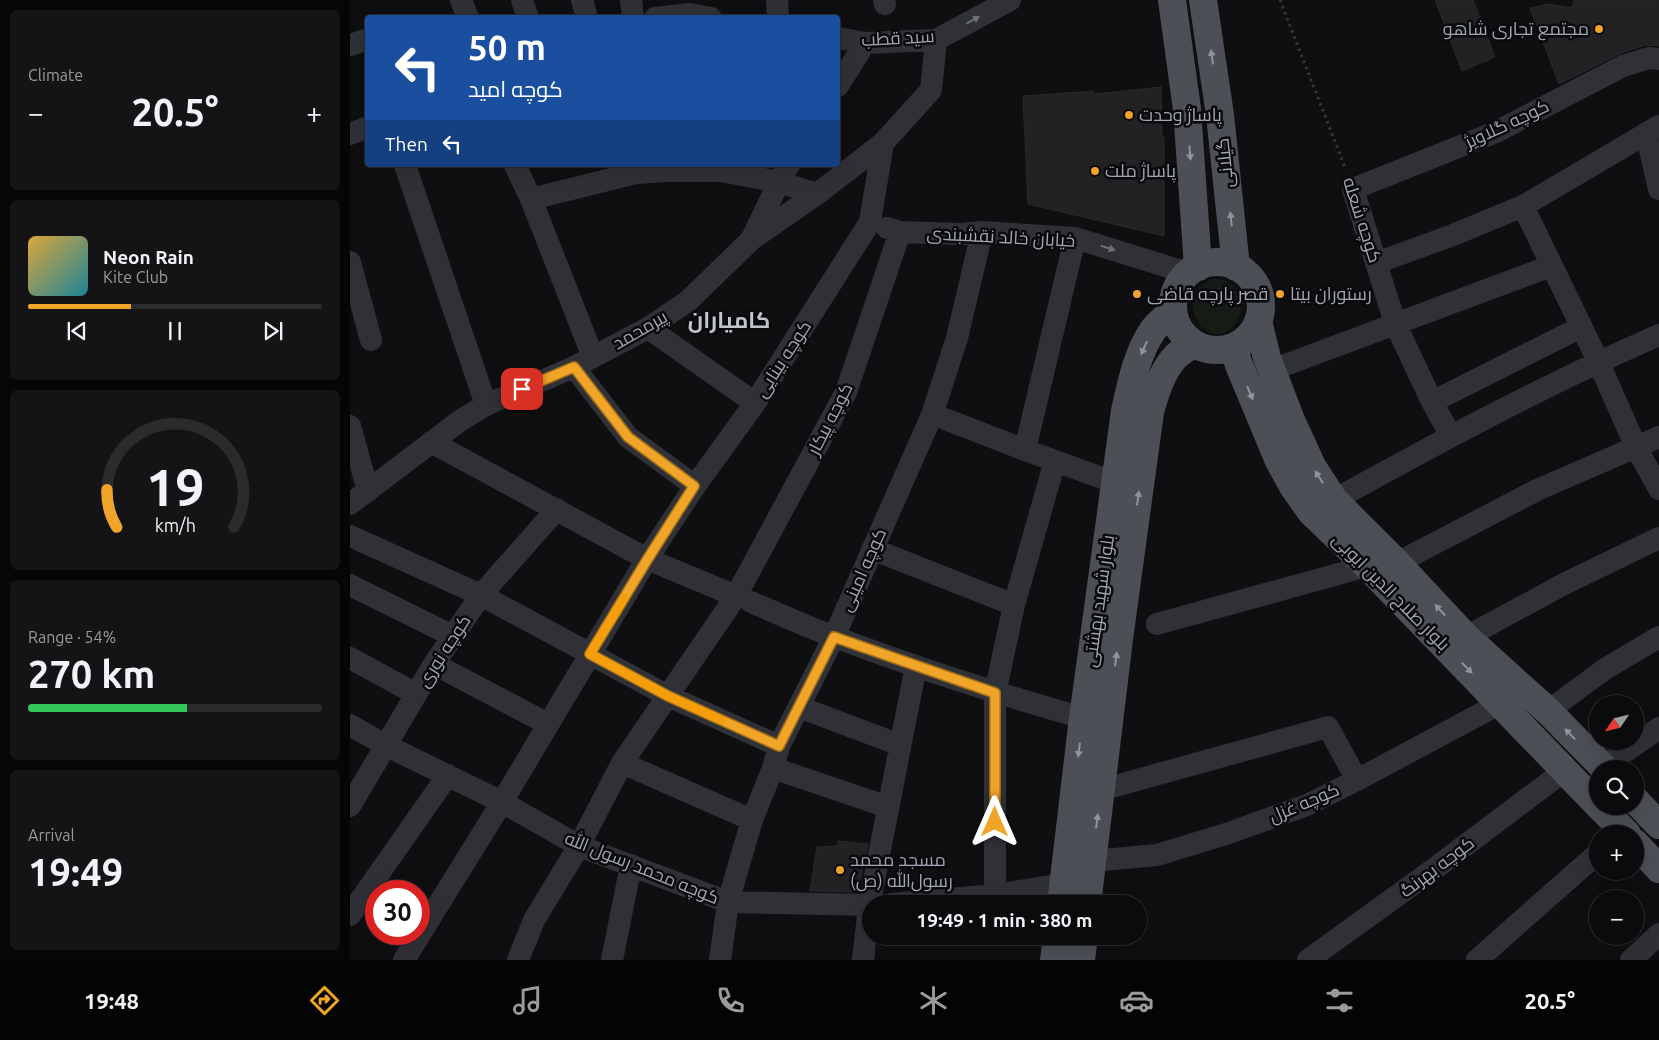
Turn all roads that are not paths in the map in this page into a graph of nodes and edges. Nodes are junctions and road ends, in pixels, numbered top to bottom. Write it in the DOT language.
graph roads {
  1 [pos="461,0"];
  2 [pos="522,0"];
  3 [pos="582,0"];
  4 [pos="631,0"];
  5 [pos="777,0"];
  6 [pos="1010,0"];
  7 [pos="1172,0"];
  8 [pos="1203,0"];
  9 [pos="696,11"];
  10 [pos="467,15"];
  11 [pos="527,15"];
  12 [pos="585,15"];
  13 [pos="633,15"];
  14 [pos="673,15"];
  15 [pos="778,15"];
  16 [pos="840,38"];
  17 [pos="365,40"];
  18 [pos="936,40"];
  19 [pos="864,42"];
  20 [pos="350,45"];
  21 [pos="1659,59"];
  22 [pos="840,83"];
  23 [pos="365,128"];
  24 [pos="1653,130"];
  25 [pos="350,134"];
  26 [pos="883,143"];
  27 [pos="406,167"];
  28 [pos="516,167"];
  29 [pos="722,168"];
  30 [pos="784,173"];
  31 [pos="1659,189"];
  32 [pos="1353,190"];
  33 [pos="817,194"];
  34 [pos="531,199"];
  35 [pos="1524,206"];
  36 [pos="870,222"];
  37 [pos="900,232"];
  38 [pos="982,232"];
  39 [pos="1075,238"];
  40 [pos="752,239"];
  41 [pos="350,262"];
  42 [pos="1376,263"];
  43 [pos="1551,266"];
  44 [pos="1236,267"];
  45 [pos="1193,270"];
  46 [pos="1173,310"];
  47 [pos="1258,321"];
  48 [pos="1395,323"];
  49 [pos="1581,327"];
  50 [pos="648,328"];
  51 [pos="1659,334"];
  52 [pos="371,340"];
  53 [pos="1195,344"];
  54 [pos="1233,347"];
  55 [pos="1598,361"];
  56 [pos="584,362"];
  57 [pos="1272,370"];
  58 [pos="755,402"];
  59 [pos="1432,402"];
  60 [pos="486,405"];
  61 [pos="945,418"];
  62 [pos="350,426"];
  63 [pos="1450,436"];
  64 [pos="1659,437"];
  65 [pos="431,442"];
  66 [pos="1636,446"];
  67 [pos="1025,450"];
  68 [pos="1056,461"];
  69 [pos="1116,483"];
  70 [pos="694,486"];
  71 [pos="1659,489"];
  72 [pos="359,498"];
  73 [pos="1334,500"];
  74 [pos="557,509"];
  75 [pos="350,536"];
  76 [pos="1659,538"];
  77 [pos="872,549"];
  78 [pos="647,560"];
  79 [pos="1397,563"];
  80 [pos="1367,566"];
  81 [pos="350,585"];
  82 [pos="481,595"];
  83 [pos="743,599"];
  84 [pos="1014,605"];
  85 [pos="1157,624"];
  86 [pos="453,636"];
  87 [pos="834,637"];
  88 [pos="1466,637"];
  89 [pos="1659,637"];
  90 [pos="590,654"];
  91 [pos="350,658"];
  92 [pos="434,664"];
  93 [pos="916,666"];
  94 [pos="995,693"];
  95 [pos="416,694"];
  96 [pos="668,696"];
  97 [pos="1501,703"];
  98 [pos="798,707"];
  99 [pos="1548,712"];
  100 [pos="1082,718"];
  101 [pos="548,724"];
  102 [pos="350,725"];
  103 [pos="1659,728"];
  104 [pos="900,745"];
  105 [pos="387,746"];
  106 [pos="779,746"];
  107 [pos="1596,760"];
  108 [pos="1615,760"];
  109 [pos="622,763"];
  110 [pos="772,768"];
  111 [pos="1564,771"];
  112 [pos="448,775"];
  113 [pos="1357,780"];
  114 [pos="1101,790"];
  115 [pos="1589,796"];
  116 [pos="502,802"];
  117 [pos="350,806"];
  118 [pos="888,807"];
  119 [pos="1644,809"];
  120 [pos="1607,815"];
  121 [pos="752,820"];
  122 [pos="1617,825"];
  123 [pos="1659,825"];
  124 [pos="579,846"];
  125 [pos="1644,854"];
  126 [pos="1092,860"];
  127 [pos="1589,862"];
  128 [pos="631,864"];
  129 [pos="1659,869"];
  130 [pos="1062,894"];
  131 [pos="872,895"];
  132 [pos="995,895"];
  133 [pos="1088,895"];
  134 [pos="728,902"];
  135 [pos="862,906"];
  136 [pos="350,915"];
  137 [pos="1659,934"];
  138 [pos="865,945"];
  139 [pos="1056,945"];
  140 [pos="1083,945"];
  141 [pos="404,960"];
  142 [pos="518,960"];
  143 [pos="612,960"];
  144 [pos="720,960"];
  145 [pos="863,960"];
  146 [pos="1054,960"];
  147 [pos="1081,960"];
  148 [pos="1308,960"];
  149 [pos="1477,960"];
  150 [pos="1631,960"];
  1 -- 10 [label="street"];
  2 -- 11 [label="street"];
  3 -- 12 [label="street"];
  4 -- 13 [label="street"];
  5 -- 15 [label="street"];
  18 -- 6 [label="street, سید قطب, one-way"];
  7 -- 45 [label="main road, گیلانی, one-way"];
  44 -- 8 [label="main road, گیلانی, one-way"];
  9 -- 14 [label="street"];
  16 -- 19 [label="street, سید قطب"];
  17 -- 20 [label="street"];
  18 -- 19 [label="street, سید قطب"];
  18 -- 26 [label="street, پیرمحمد"];
  19 -- 22 [label="street"];
  21 -- 32 [label="street, کوچه گلاویژ"];
  23 -- 25 [label="street"];
  24 -- 31 [label="street"];
  24 -- 35 [label="street"];
  26 -- 33 [label="street, پیرمحمد"];
  26 -- 36 [label="street, کوچه بینایی"];
  27 -- 60 [label="street"];
  28 -- 34 [label="street"];
  29 -- 30 [label="street"];
  29 -- 34 [label="street"];
  30 -- 33 [label="street"];
  30 -- 40 [label="street"];
  32 -- 42 [label="street, کوچه شعله"];
  33 -- 40 [label="street, پیرمحمد"];
  34 -- 56 [label="street"];
  35 -- 42 [label="street"];
  35 -- 43 [label="street"];
  36 -- 37 [label="street, خیابان خالد نقشبندی"];
  36 -- 58 [label="street, کوچه بینایی"];
  37 -- 38 [label="street, خیابان خالد نقشبندی"];
  37 -- 83 [label="street, کوچه پیکار"];
  38 -- 39 [label="street, خیابان خالد نقشبندی"];
  38 -- 77 [label="street, کوچه امینی"];
  39 -- 45 [label="street, خیابان خالد نقشبندی, one-way"];
  39 -- 67 [label="street"];
  40 -- 50 [label="street, پیرمحمد"];
  41 -- 52 [label="street"];
  42 -- 48 [label="street, کوچه شعله"];
  43 -- 48 [label="street"];
  43 -- 49 [label="street"];
  44 -- 45 [label="main road"];
  44 -- 47 [label="main road"];
  45 -- 46 [label="main road"];
  46 -- 53 [label="main road"];
  46 -- 69 [label="main road, بلوار شهید بهشتی, one-way"];
  47 -- 54 [label="main road"];
  47 -- 57 [label="main road, بلوار صلاح الدین ایوبی"];
  48 -- 57 [label="street"];
  48 -- 59 [label="street, کوچه شعله"];
  49 -- 55 [label="street"];
  49 -- 59 [label="street"];
  50 -- 56 [label="street, پیرمحمد"];
  50 -- 58 [label="street"];
  51 -- 55 [label="street"];
  53 -- 54 [label="main road"];
  114 -- 53 [label="main road, بلوار شهید بهشتی, one-way"];
  54 -- 80 [label="main road, بلوار صلاح الدین ایوبی, one-way"];
  55 -- 63 [label="street"];
  55 -- 66 [label="street"];
  56 -- 60 [label="street, پیرمحمد"];
  56 -- 70 [label="street"];
  73 -- 57 [label="main road, بلوار صلاح الدین ایوبی, one-way"];
  58 -- 70 [label="street, کوچه بینایی"];
  59 -- 63 [label="street, کوچه شعله"];
  60 -- 65 [label="street, پیرمحمد"];
  61 -- 67 [label="street"];
  62 -- 72 [label="street"];
  63 -- 73 [label="street"];
  64 -- 66 [label="street"];
  65 -- 72 [label="street, پیرمحمد"];
  65 -- 74 [label="street"];
  66 -- 71 [label="street"];
  66 -- 79 [label="street"];
  67 -- 68 [label="street"];
  68 -- 69 [label="street"];
  68 -- 84 [label="street"];
  69 -- 100 [label="main road, بلوار شهید بهشتی"];
  70 -- 78 [label="street, کوچه بینایی"];
  73 -- 79 [label="main road, بلوار صلاح الدین ایوبی"];
  74 -- 78 [label="street"];
  74 -- 82 [label="street, کوچه نوری"];
  75 -- 82 [label="street"];
  76 -- 88 [label="street"];
  77 -- 84 [label="street"];
  77 -- 87 [label="street, کوچه امینی"];
  78 -- 83 [label="street"];
  78 -- 90 [label="street, کوچه بینایی"];
  88 -- 79 [label="main road, بلوار صلاح الدین ایوبی, one-way"];
  80 -- 85 [label="street"];
  80 -- 97 [label="main road, بلوار صلاح الدین ایوبی, one-way"];
  81 -- 86 [label="street"];
  82 -- 86 [label="street, کوچه نوری"];
  82 -- 90 [label="street"];
  83 -- 87 [label="street"];
  83 -- 96 [label="street, کوچه پیکار"];
  84 -- 94 [label="street"];
  86 -- 92 [label="street, کوچه نوری"];
  87 -- 93 [label="street"];
  87 -- 98 [label="street, کوچه امینی"];
  88 -- 99 [label="main road, بلوار صلاح الدین ایوبی"];
  89 -- 99 [label="street"];
  90 -- 96 [label="street"];
  90 -- 101 [label="street, کوچه بینایی"];
  91 -- 95 [label="street"];
  92 -- 95 [label="street, کوچه نوری"];
  92 -- 101 [label="street"];
  93 -- 94 [label="street"];
  93 -- 104 [label="street"];
  94 -- 100 [label="street"];
  94 -- 132 [label="street"];
  95 -- 105 [label="street, کوچه نوری"];
  96 -- 106 [label="street"];
  96 -- 109 [label="street, کوچه پیکار"];
  97 -- 111 [label="main road, بلوار صلاح الدین ایوبی"];
  97 -- 113 [label="street, کوچه غزل"];
  98 -- 104 [label="street"];
  98 -- 106 [label="street, کوچه امینی"];
  107 -- 99 [label="main road, بلوار صلاح الدین ایوبی, one-way"];
  100 -- 130 [label="main road, بلوار شهید بهشتی, one-way"];
  101 -- 116 [label="street, کوچه بینایی"];
  102 -- 105 [label="street, کوچه محمد رسول الله"];
  103 -- 108 [label="street"];
  104 -- 118 [label="street"];
  105 -- 112 [label="street, کوچه محمد رسول الله"];
  105 -- 117 [label="street, کوچه نوری"];
  106 -- 110 [label="street, کوچه امینی"];
  109 -- 121 [label="street"];
  109 -- 124 [label="street, کوچه پیکار"];
  110 -- 118 [label="street"];
  110 -- 121 [label="street, کوچه امینی"];
  111 -- 115 [label="main road, بلوار صلاح الدین ایوبی"];
  111 -- 148 [label="street, کوچه بهرنگ"];
  112 -- 116 [label="street, کوچه محمد رسول الله"];
  112 -- 136 [label="street"];
  113 -- 114 [label="street"];
  113 -- 126 [label="street, کوچه غزل"];
  126 -- 114 [label="main road, بلوار شهید بهشتی, one-way"];
  116 -- 124 [label="street, کوچه محمد رسول الله"];
  116 -- 141 [label="street, کوچه بینایی"];
  118 -- 131 [label="street"];
  119 -- 123 [label="main road"];
  120 -- 122 [label="main road, بلوار صلاح الدین ایوبی"];
  121 -- 134 [label="street, کوچه امینی"];
  124 -- 128 [label="street, کوچه محمد رسول الله"];
  124 -- 142 [label="street, کوچه پیکار"];
  125 -- 129 [label="main road, بلوار صلاح الدین ایوبی"];
  126 -- 133 [label="main road, بلوار شهید بهشتی"];
  127 -- 149 [label="street"];
  128 -- 134 [label="street, کوچه محمد رسول الله"];
  128 -- 143 [label="street"];
  130 -- 132 [label="street"];
  134 -- 135 [label="street, کوچه محمد رسول الله"];
  134 -- 144 [label="street, کوچه امینی"];
  137 -- 150 [label="street"];
  138 -- 145 [label="street"];
  139 -- 146 [label="main road"];
  140 -- 147 [label="main road"];
}
